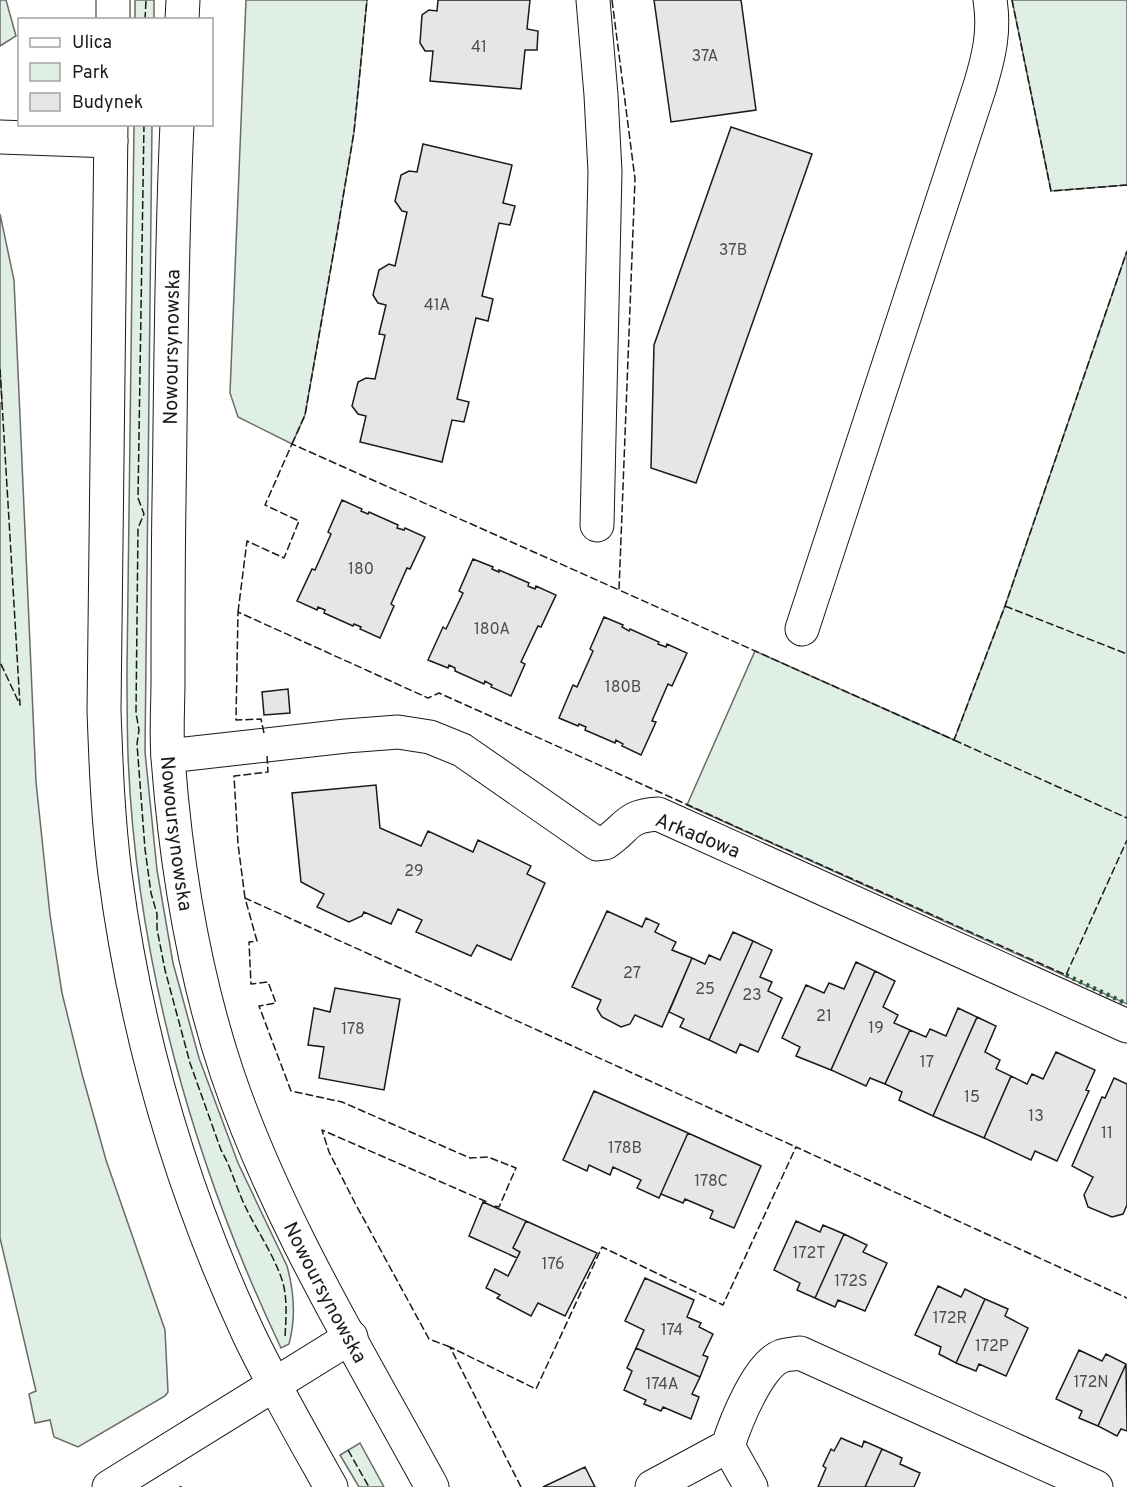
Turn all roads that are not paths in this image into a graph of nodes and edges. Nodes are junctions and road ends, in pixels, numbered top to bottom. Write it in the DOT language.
graph roads {
  1 [pos="113,0"];
  2 [pos="183,0"];
  3 [pos="593,0"];
  4 [pos="990,0"];
  5 [pos="112,18"];
  6 [pos="182,18"];
  7 [pos="177,126"];
  8 [pos="111,133"];
  9 [pos="0,137"];
  10 [pos="597,525"];
  11 [pos="802,629"];
  12 [pos="168,756"];
  13 [pos="1127,1026"];
  14 [pos="351,1338"];
  15 [pos="274,1385"];
  16 [pos="728,1446"];
  17 [pos="109,1487"];
  18 [pos="331,1487"];
  19 [pos="432,1487"];
  20 [pos="652,1487"];
  21 [pos="751,1487"];
  22 [pos="1096,1487"];
  1 -- 5 [label="street"];
  2 -- 6 [label="street"];
  3 -- 10 [label="street"];
  4 -- 11 [label="street"];
  7 -- 12 [label="street, Nowoursynowska"];
  8 -- 9 [label="street"];
  8 -- 15 [label="street"];
  12 -- 13 [label="street, Arkadowa"];
  12 -- 14 [label="street, Nowoursynowska"];
  14 -- 15 [label="street"];
  14 -- 19 [label="street, Nowoursynowska"];
  15 -- 17 [label="street"];
  15 -- 18 [label="street"];
  16 -- 20 [label="street"];
  16 -- 21 [label="street"];
  16 -- 22 [label="street"];
}
